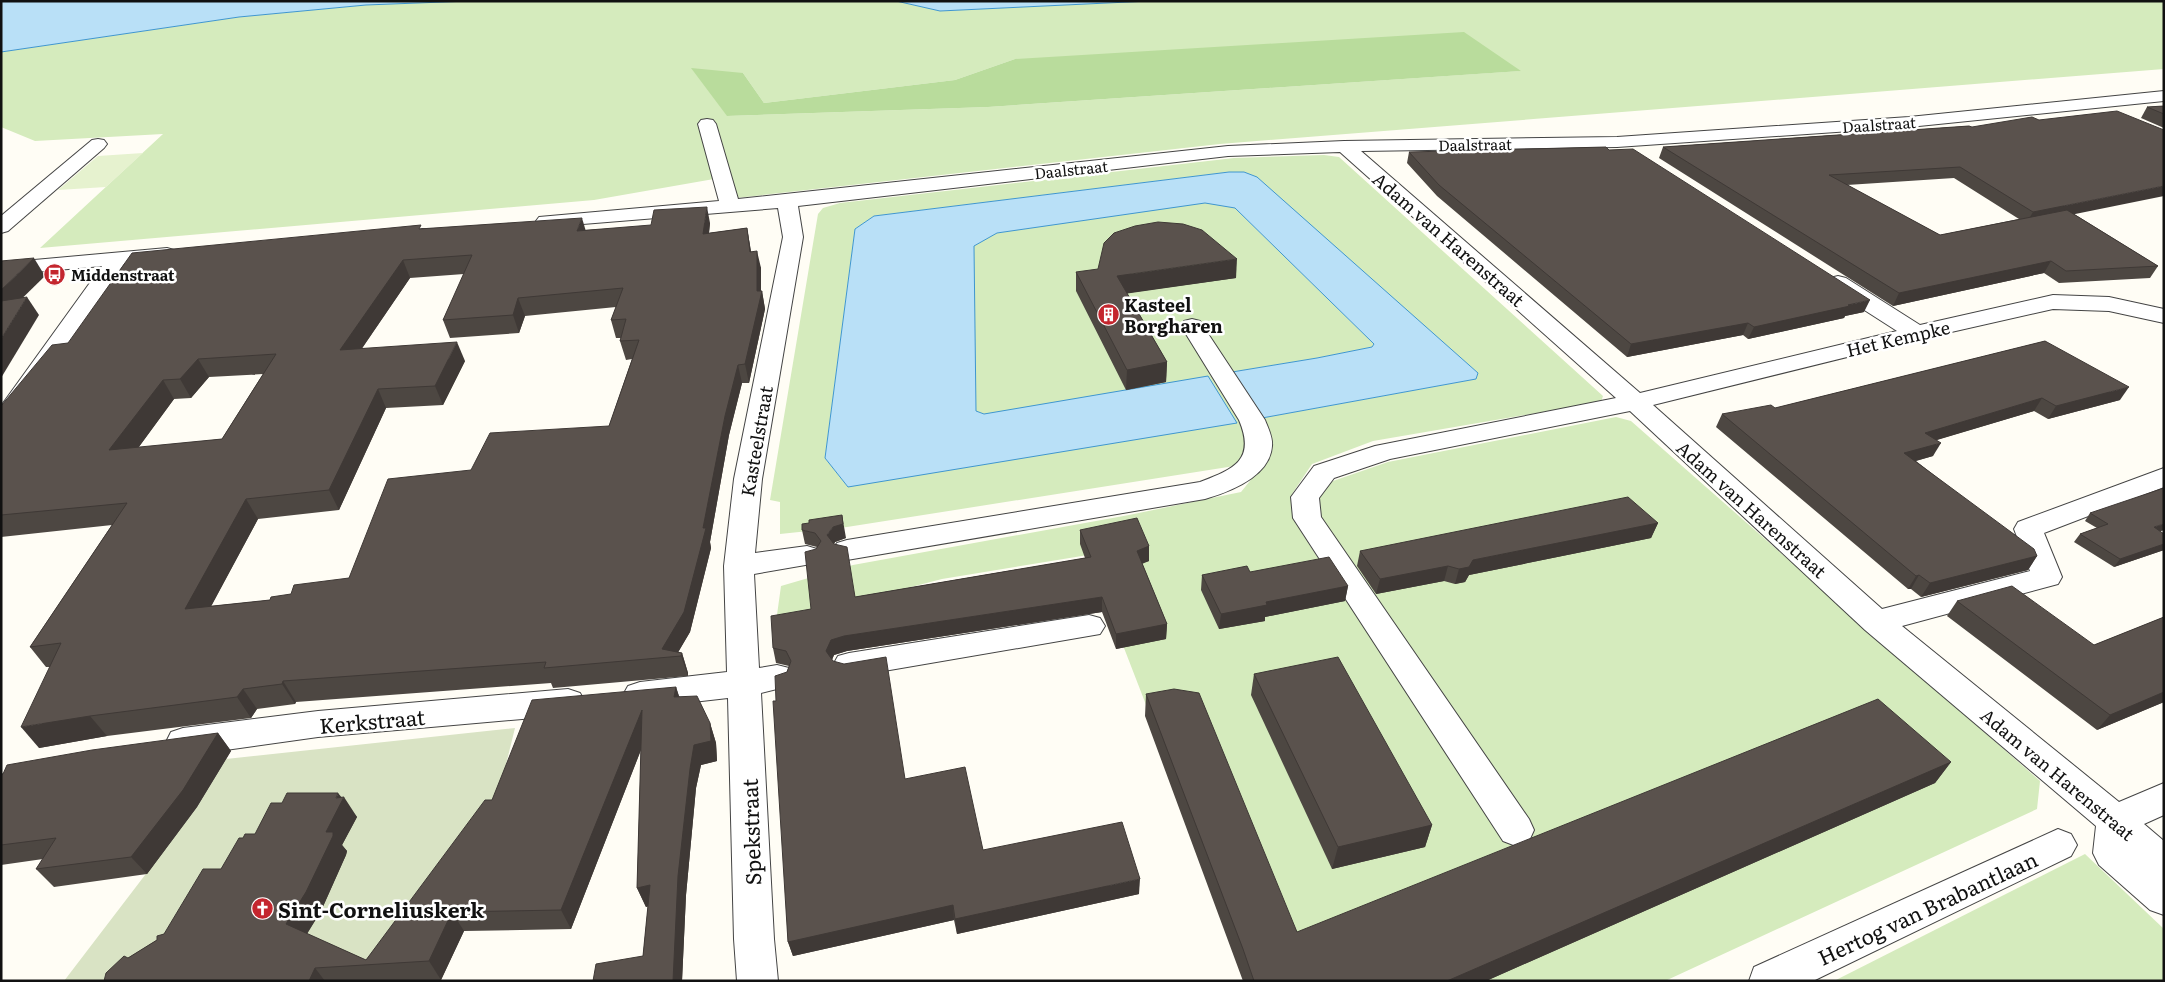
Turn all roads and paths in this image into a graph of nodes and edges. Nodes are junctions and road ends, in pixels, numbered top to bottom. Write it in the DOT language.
graph roads {
  1 [pos="2164,96"];
  2 [pos="2088,104"];
  3 [pos="2122,119"];
  4 [pos="707,124"];
  5 [pos="1617,142"];
  6 [pos="98,144"];
  7 [pos="1344,146"];
  8 [pos="1642,158"];
  9 [pos="787,201"];
  10 [pos="730,206"];
  11 [pos="523,223"];
  12 [pos="1,227"];
  13 [pos="187,252"];
  14 [pos="118,258"];
  15 [pos="1,269"];
  16 [pos="1825,275"];
  17 [pos="2164,316"];
  18 [pos="1192,326"];
  19 [pos="1916,333"];
  20 [pos="1635,402"];
  21 [pos="1,423"];
  22 [pos="2164,477"];
  23 [pos="848,550"];
  24 [pos="807,556"];
  25 [pos="739,566"];
  26 [pos="1876,622"];
  27 [pos="1090,626"];
  28 [pos="847,665"];
  29 [pos="761,680"];
  30 [pos="155,746"];
  31 [pos="2164,798"];
  32 [pos="2115,820"];
  33 [pos="1516,830"];
  34 [pos="2164,838"];
  35 [pos="2058,845"];
  36 [pos="2164,865"];
  37 [pos="2164,898"];
  38 [pos="758,981"];
  39 [pos="1769,981"];
  1 -- 2 [label="street, Daalstraat"];
  2 -- 3 [label="street"];
  2 -- 5 [label="street, Daalstraat"];
  4 -- 10 [label="street"];
  5 -- 7 [label="street, Daalstraat"];
  5 -- 8 [label="street"];
  6 -- 12 [label="street"];
  7 -- 9 [label="street, Daalstraat"];
  7 -- 20 [label="street, Adam van Harenstraat"];
  9 -- 10 [label="street"];
  9 -- 25 [label="street, Kasteelstraat"];
  10 -- 11 [label="street"];
  13 -- 14 [label="street"];
  14 -- 15 [label="street"];
  14 -- 21 [label="street"];
  16 -- 19 [label="street"];
  17 -- 19 [label="street, Het Kempke"];
  18 -- 23 [label="street"];
  19 -- 20 [label="street, Het Kempke"];
  20 -- 26 [label="street, Adam van Harenstraat"];
  20 -- 33 [label="street, Het Kempke"];
  22 -- 26 [label="street"];
  24 -- 25 [label="street"];
  25 -- 29 [label="street, Kasteelstraat"];
  26 -- 32 [label="street, Adam van Harenstraat"];
  27 -- 28 [label="street"];
  29 -- 30 [label="street, Kerkstraat"];
  29 -- 38 [label="street, Spekstraat"];
  31 -- 32 [label="street"];
  32 -- 34 [label="street"];
  32 -- 36 [label="street, Adam van Harenstraat"];
  32 -- 37 [label="street"];
  35 -- 39 [label="street, Hertog van Brabantlaan"];
}
